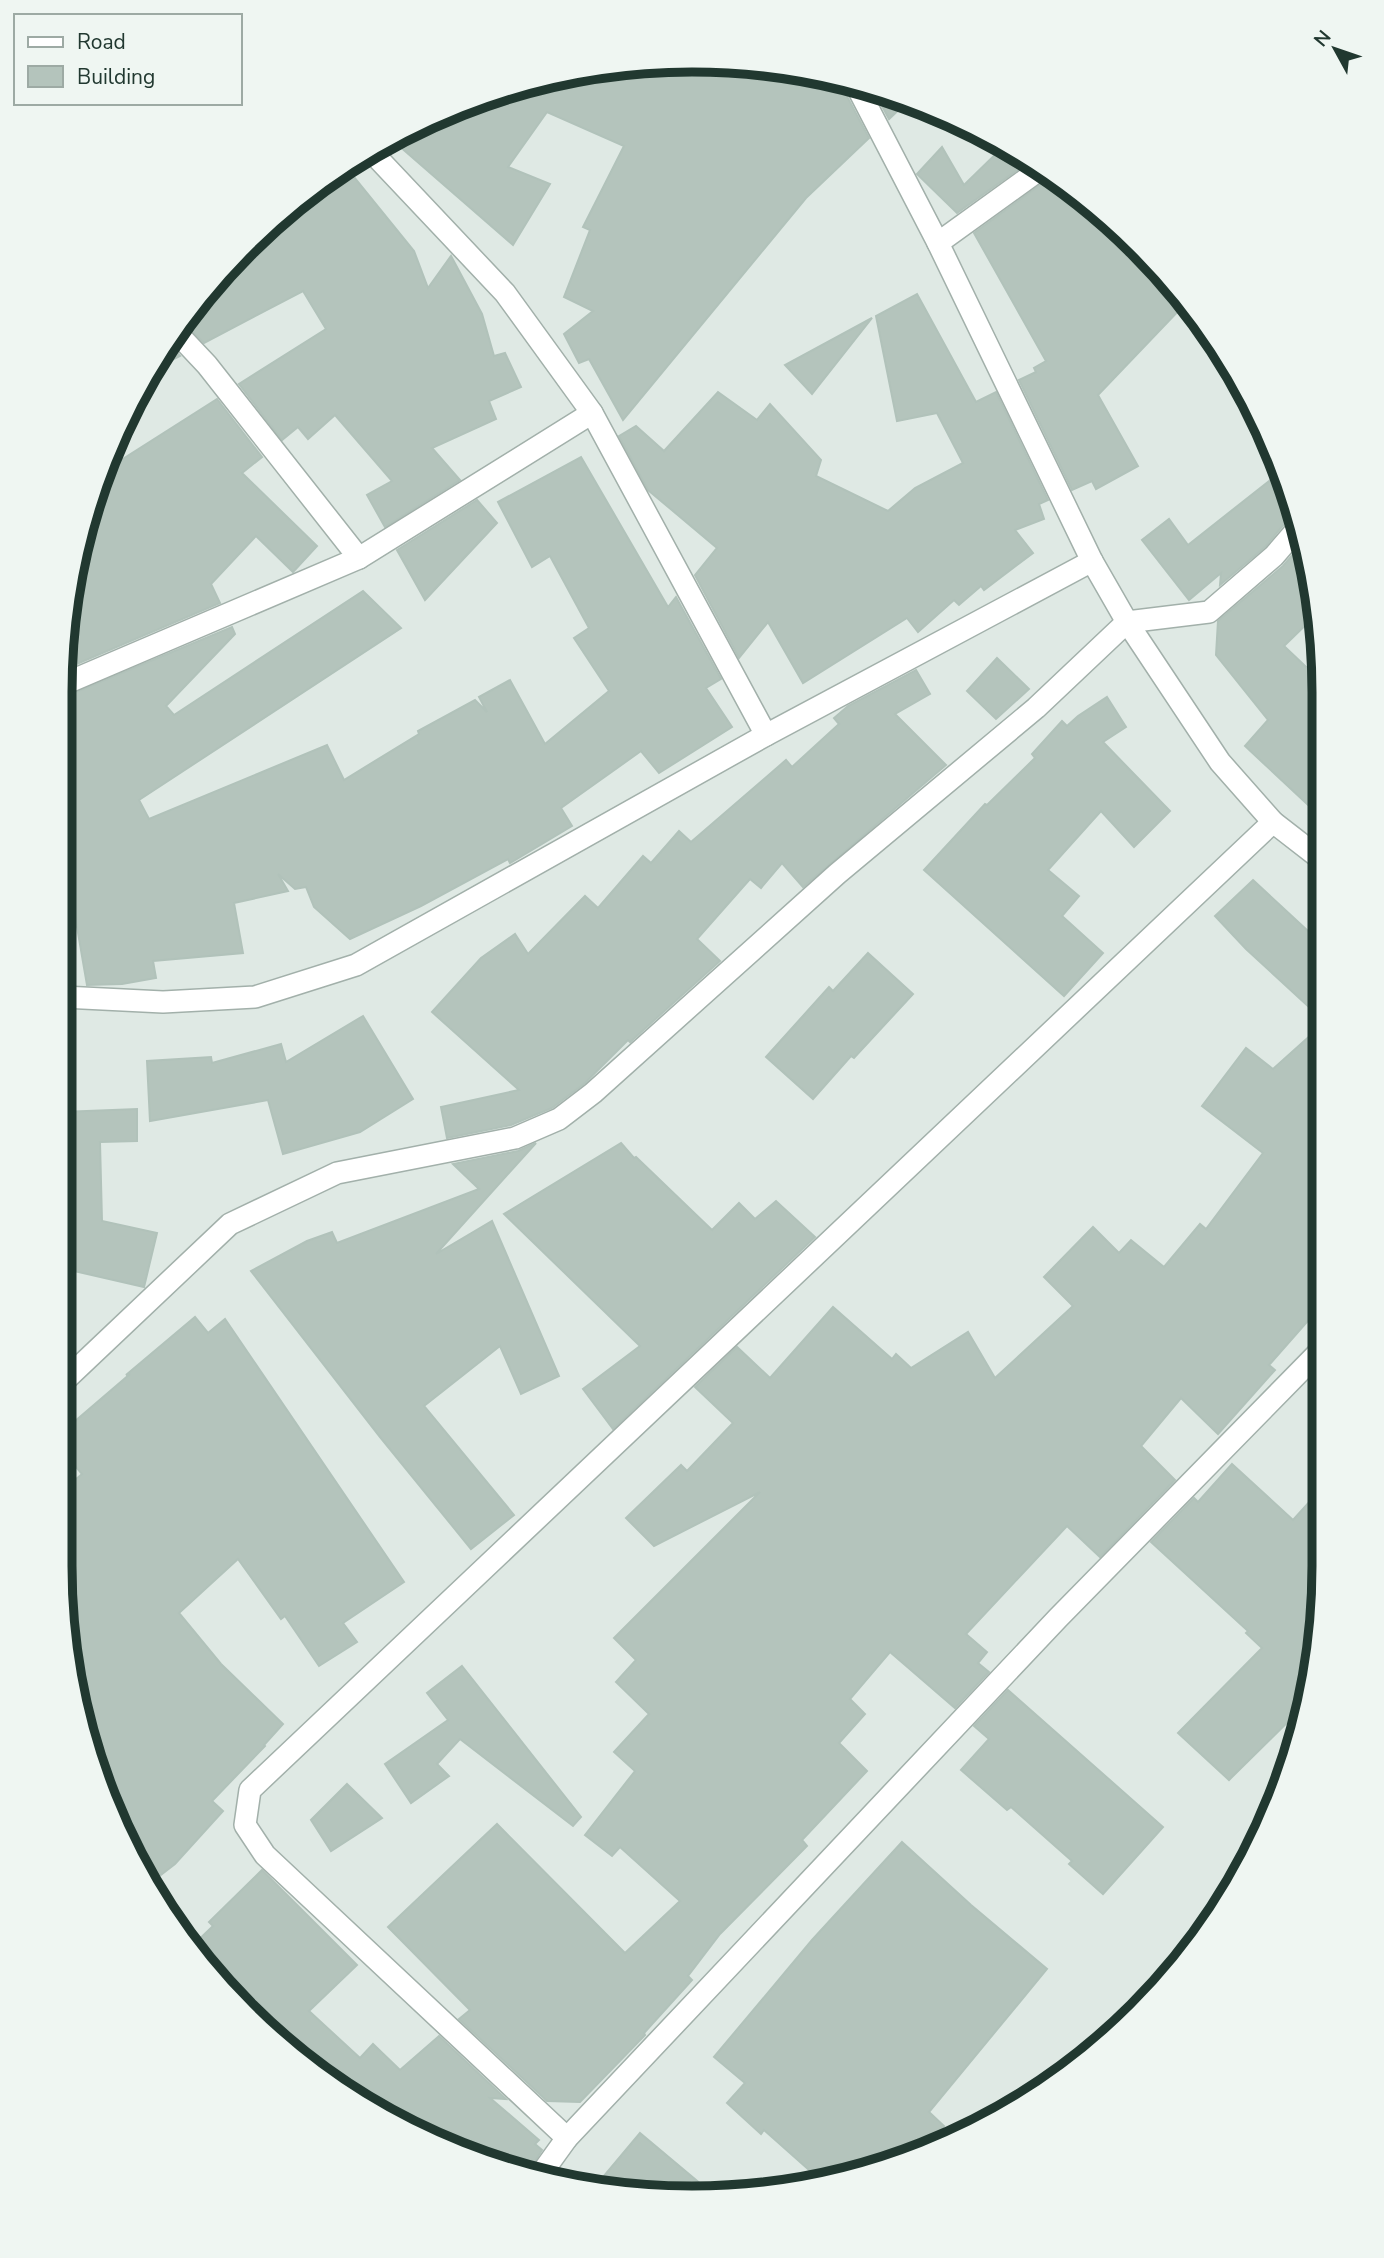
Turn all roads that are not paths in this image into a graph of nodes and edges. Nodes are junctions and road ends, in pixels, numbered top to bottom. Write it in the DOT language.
graph roads {
  1 [pos="862,96"];
  2 [pos="377,158"];
  3 [pos="1034,174"];
  4 [pos="938,243"];
  5 [pos="182,339"];
  6 [pos="592,413"];
  7 [pos="1292,535"];
  8 [pos="359,558"];
  9 [pos="1092,561"];
  10 [pos="1127,622"];
  11 [pos="72,680"];
  12 [pos="766,735"];
  13 [pos="1273,822"];
  14 [pos="1312,852"];
  15 [pos="72,997"];
  16 [pos="1312,1359"];
  17 [pos="72,1374"];
  18 [pos="567,2137"];
  19 [pos="545,2168"];
  1 -- 4 [label="street"];
  2 -- 6 [label="street"];
  3 -- 4 [label="street"];
  4 -- 9 [label="street"];
  5 -- 8 [label="street"];
  6 -- 8 [label="street"];
  6 -- 12 [label="street"];
  7 -- 10 [label="street"];
  8 -- 11 [label="street"];
  9 -- 10 [label="street"];
  9 -- 12 [label="street"];
  10 -- 13 [label="street"];
  10 -- 17 [label="street"];
  12 -- 15 [label="street"];
  13 -- 14 [label="street"];
  13 -- 18 [label="street"];
  16 -- 18 [label="street"];
  18 -- 19 [label="street"];
}
